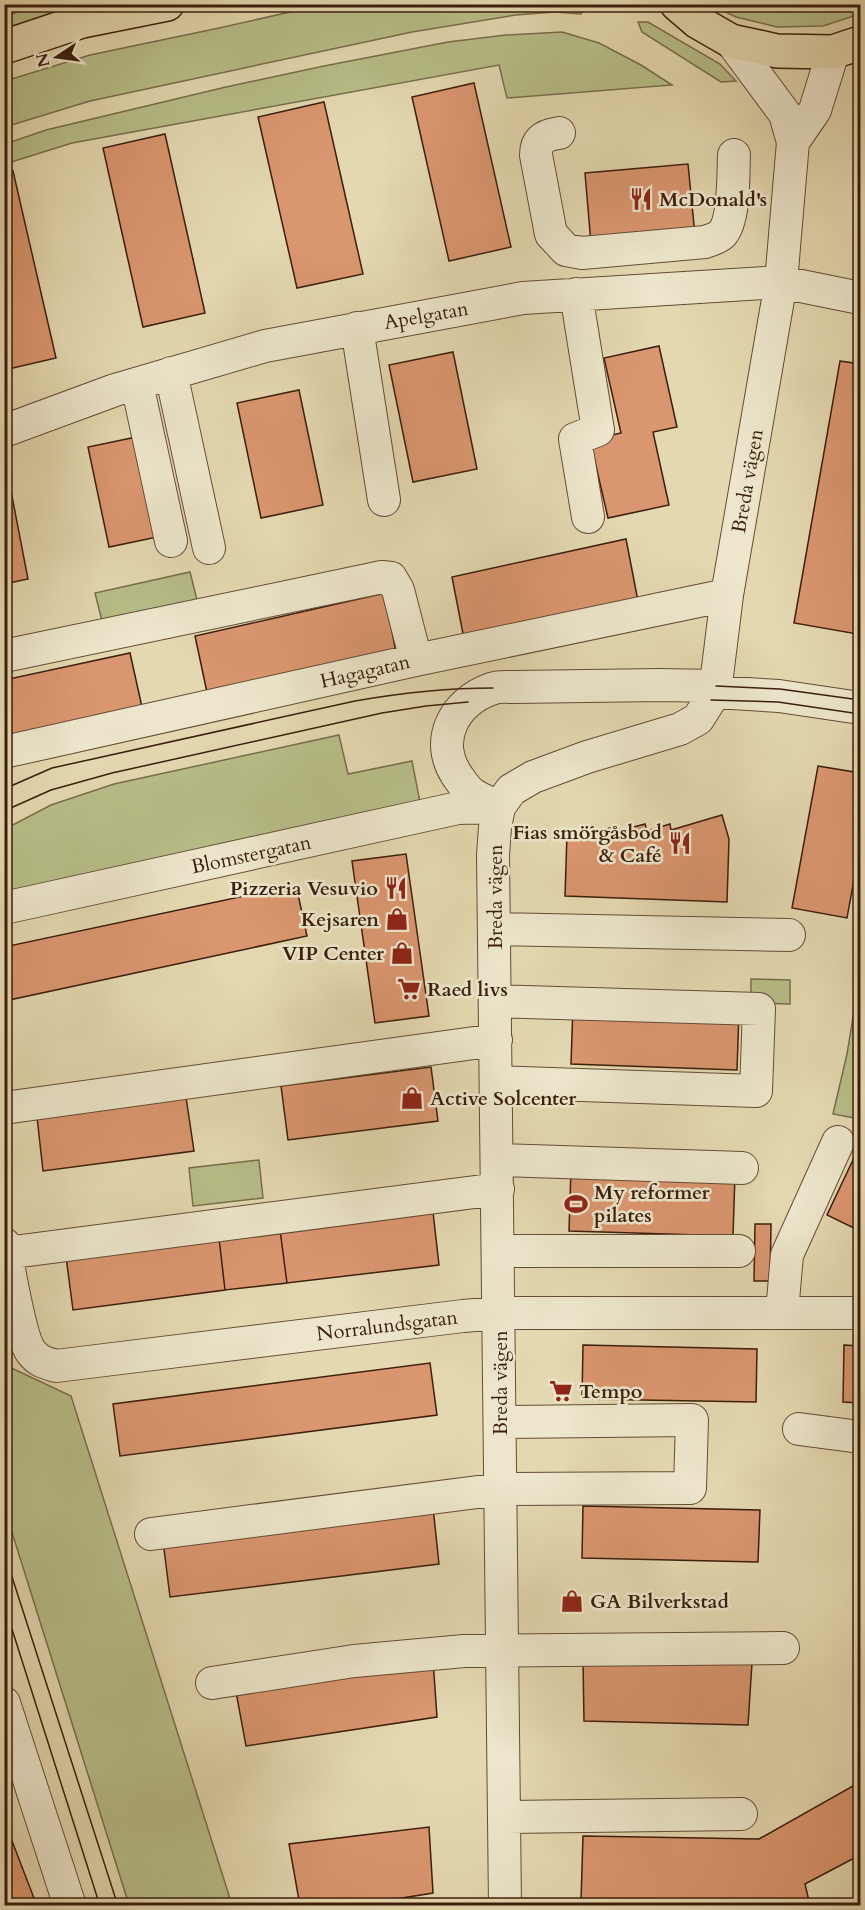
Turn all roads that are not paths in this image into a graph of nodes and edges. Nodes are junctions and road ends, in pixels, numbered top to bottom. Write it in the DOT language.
graph roads {
  1 [pos="167,4"];
  2 [pos="677,4"];
  3 [pos="731,41"];
  4 [pos="4,47"];
  5 [pos="847,47"];
  6 [pos="559,133"];
  7 [pos="794,141"];
  8 [pos="734,155"];
  9 [pos="782,282"];
  10 [pos="576,294"];
  11 [pos="861,298"];
  12 [pos="357,328"];
  13 [pos="171,374"];
  14 [pos="136,384"];
  15 [pos="4,431"];
  16 [pos="384,500"];
  17 [pos="588,517"];
  18 [pos="171,541"];
  19 [pos="208,548"];
  20 [pos="727,595"];
  21 [pos="4,656"];
  22 [pos="416,660"];
  23 [pos="714,693"];
  24 [pos="861,708"];
  25 [pos="4,752"];
  26 [pos="499,807"];
  27 [pos="4,908"];
  28 [pos="494,929"];
  29 [pos="789,935"];
  30 [pos="495,1002"];
  31 [pos="496,1041"];
  32 [pos="496,1082"];
  33 [pos="4,1108"];
  34 [pos="838,1142"];
  35 [pos="741,1168"];
  36 [pos="498,1174"];
  37 [pos="5,1248"];
  38 [pos="498,1251"];
  39 [pos="739,1251"];
  40 [pos="782,1312"];
  41 [pos="500,1313"];
  42 [pos="861,1313"];
  43 [pos="501,1422"];
  44 [pos="799,1429"];
  45 [pos="861,1437"];
  46 [pos="501,1489"];
  47 [pos="151,1534"];
  48 [pos="783,1648"];
  49 [pos="503,1651"];
  50 [pos="212,1683"];
  51 [pos="4,1704"];
  52 [pos="741,1814"];
  53 [pos="504,1817"];
  54 [pos="70,1905"];
  55 [pos="505,1905"];
  1 -- 4 [label="highway"];
  2 -- 3 [label="highway"];
  3 -- 5 [label="highway"];
  3 -- 7 [label="street, Breda vägen"];
  5 -- 7 [label="street, Breda vägen"];
  6 -- 8 [label="street"];
  7 -- 9 [label="street, Breda vägen"];
  9 -- 10 [label="street, Apelgatan"];
  9 -- 11 [label="street, Apelgatan"];
  9 -- 20 [label="street, Breda vägen"];
  10 -- 12 [label="street, Apelgatan"];
  10 -- 17 [label="street"];
  12 -- 13 [label="street, Apelgatan"];
  12 -- 16 [label="street"];
  13 -- 14 [label="street, Apelgatan"];
  13 -- 19 [label="street"];
  14 -- 15 [label="street, Apelgatan"];
  14 -- 18 [label="street"];
  20 -- 22 [label="street, Hagagatan"];
  20 -- 23 [label="street, Breda vägen"];
  21 -- 22 [label="street"];
  22 -- 25 [label="street, Hagagatan"];
  23 -- 24 [label="street"];
  23 -- 26 [label="street"];
  23 -- 26 [label="street"];
  26 -- 27 [label="street, Blomstergatan"];
  26 -- 28 [label="street, Breda vägen"];
  28 -- 29 [label="street"];
  28 -- 30 [label="street, Breda vägen"];
  30 -- 31 [label="street, Breda vägen"];
  30 -- 32 [label="street"];
  31 -- 32 [label="street, Breda vägen"];
  31 -- 33 [label="street"];
  32 -- 36 [label="street, Breda vägen"];
  34 -- 40 [label="street"];
  35 -- 36 [label="street"];
  36 -- 37 [label="street"];
  36 -- 38 [label="street, Breda vägen"];
  37 -- 41 [label="street, Norralundsgatan"];
  38 -- 39 [label="street"];
  38 -- 41 [label="street, Breda vägen"];
  40 -- 41 [label="street, Norralundsgatan"];
  40 -- 42 [label="street, Norralundsgatan"];
  41 -- 43 [label="street, Breda vägen"];
  43 -- 46 [label="street, Breda vägen"];
  43 -- 46 [label="street"];
  44 -- 45 [label="street"];
  46 -- 47 [label="street"];
  46 -- 49 [label="street, Breda vägen"];
  48 -- 49 [label="street"];
  49 -- 50 [label="street"];
  49 -- 53 [label="street, Breda vägen"];
  51 -- 54 [label="street"];
  52 -- 53 [label="street"];
  53 -- 55 [label="street, Breda vägen"];
}
